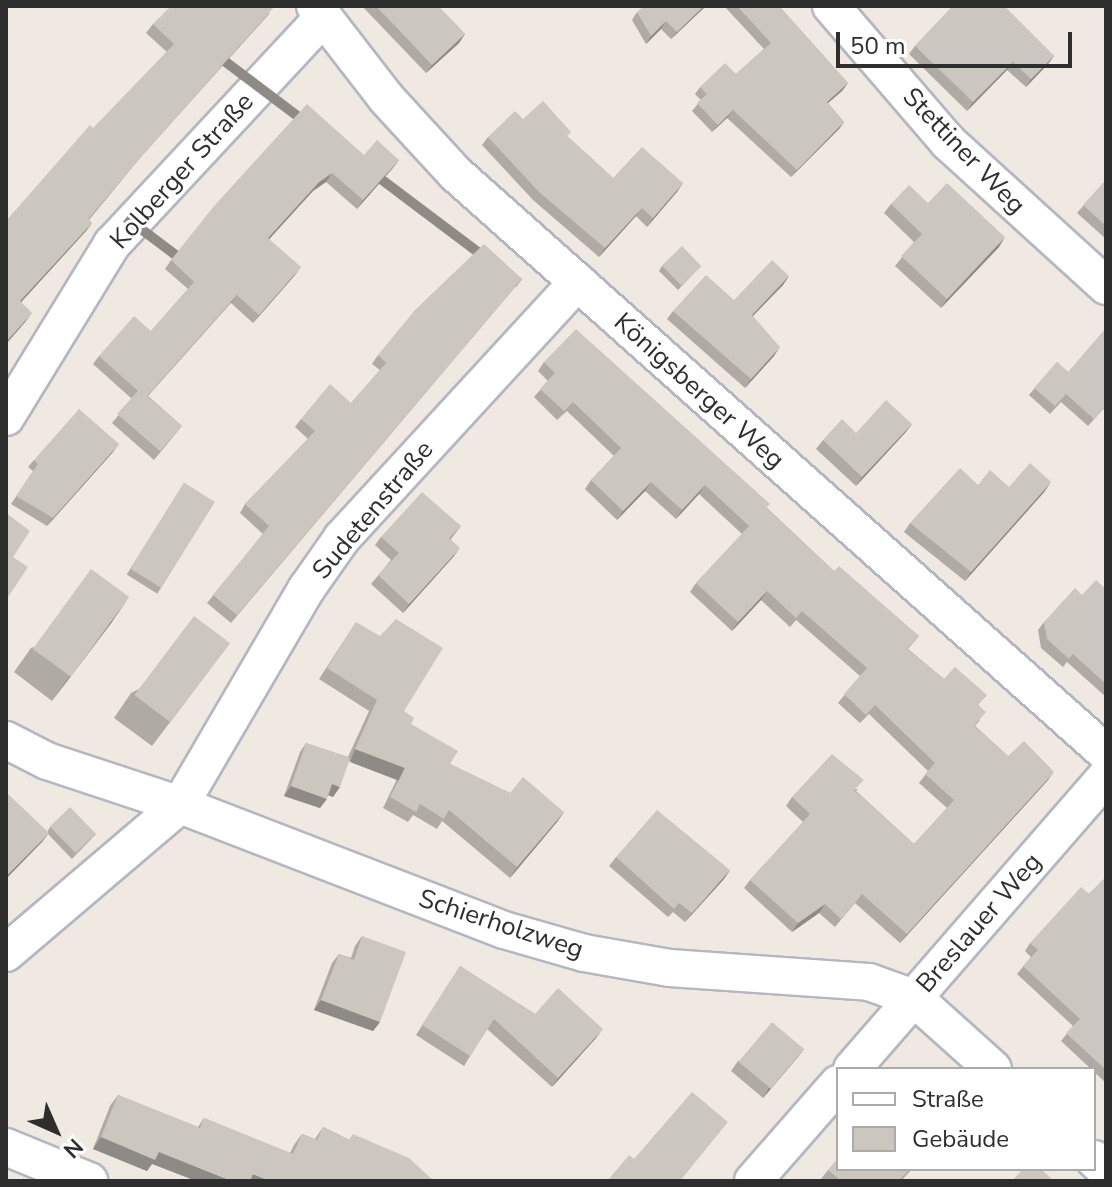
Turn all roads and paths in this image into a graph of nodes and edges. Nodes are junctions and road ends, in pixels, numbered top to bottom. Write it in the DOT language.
graph roads {
  1 [pos="831,6"];
  2 [pos="319,12"];
  3 [pos="577,282"];
  4 [pos="1106,286"];
  5 [pos="6,417"];
  6 [pos="6,740"];
  7 [pos="1106,753"];
  8 [pos="1106,777"];
  9 [pos="180,805"];
  10 [pos="6,953"];
  11 [pos="914,998"];
  12 [pos="854,1067"];
  13 [pos="991,1067"];
  14 [pos="836,1086"];
  15 [pos="6,1147"];
  16 [pos="89,1181"];
  17 [pos="753,1181"];
  1 -- 4 [label="street, Stettiner Weg"];
  2 -- 3 [label="street, Königsberger Weg"];
  2 -- 5 [label="street, Kolberger Straße"];
  3 -- 7 [label="street, Königsberger Weg"];
  3 -- 9 [label="street, Sudetenstraße"];
  6 -- 9 [label="street, Schierholzweg"];
  8 -- 11 [label="street, Breslauer Weg"];
  9 -- 10 [label="street, Sudetenstraße"];
  9 -- 11 [label="street, Schierholzweg"];
  11 -- 12 [label="street, Breslauer Weg"];
  11 -- 13 [label="street, Schierholzweg"];
  14 -- 17 [label="street"];
  15 -- 16 [label="street"];
}
